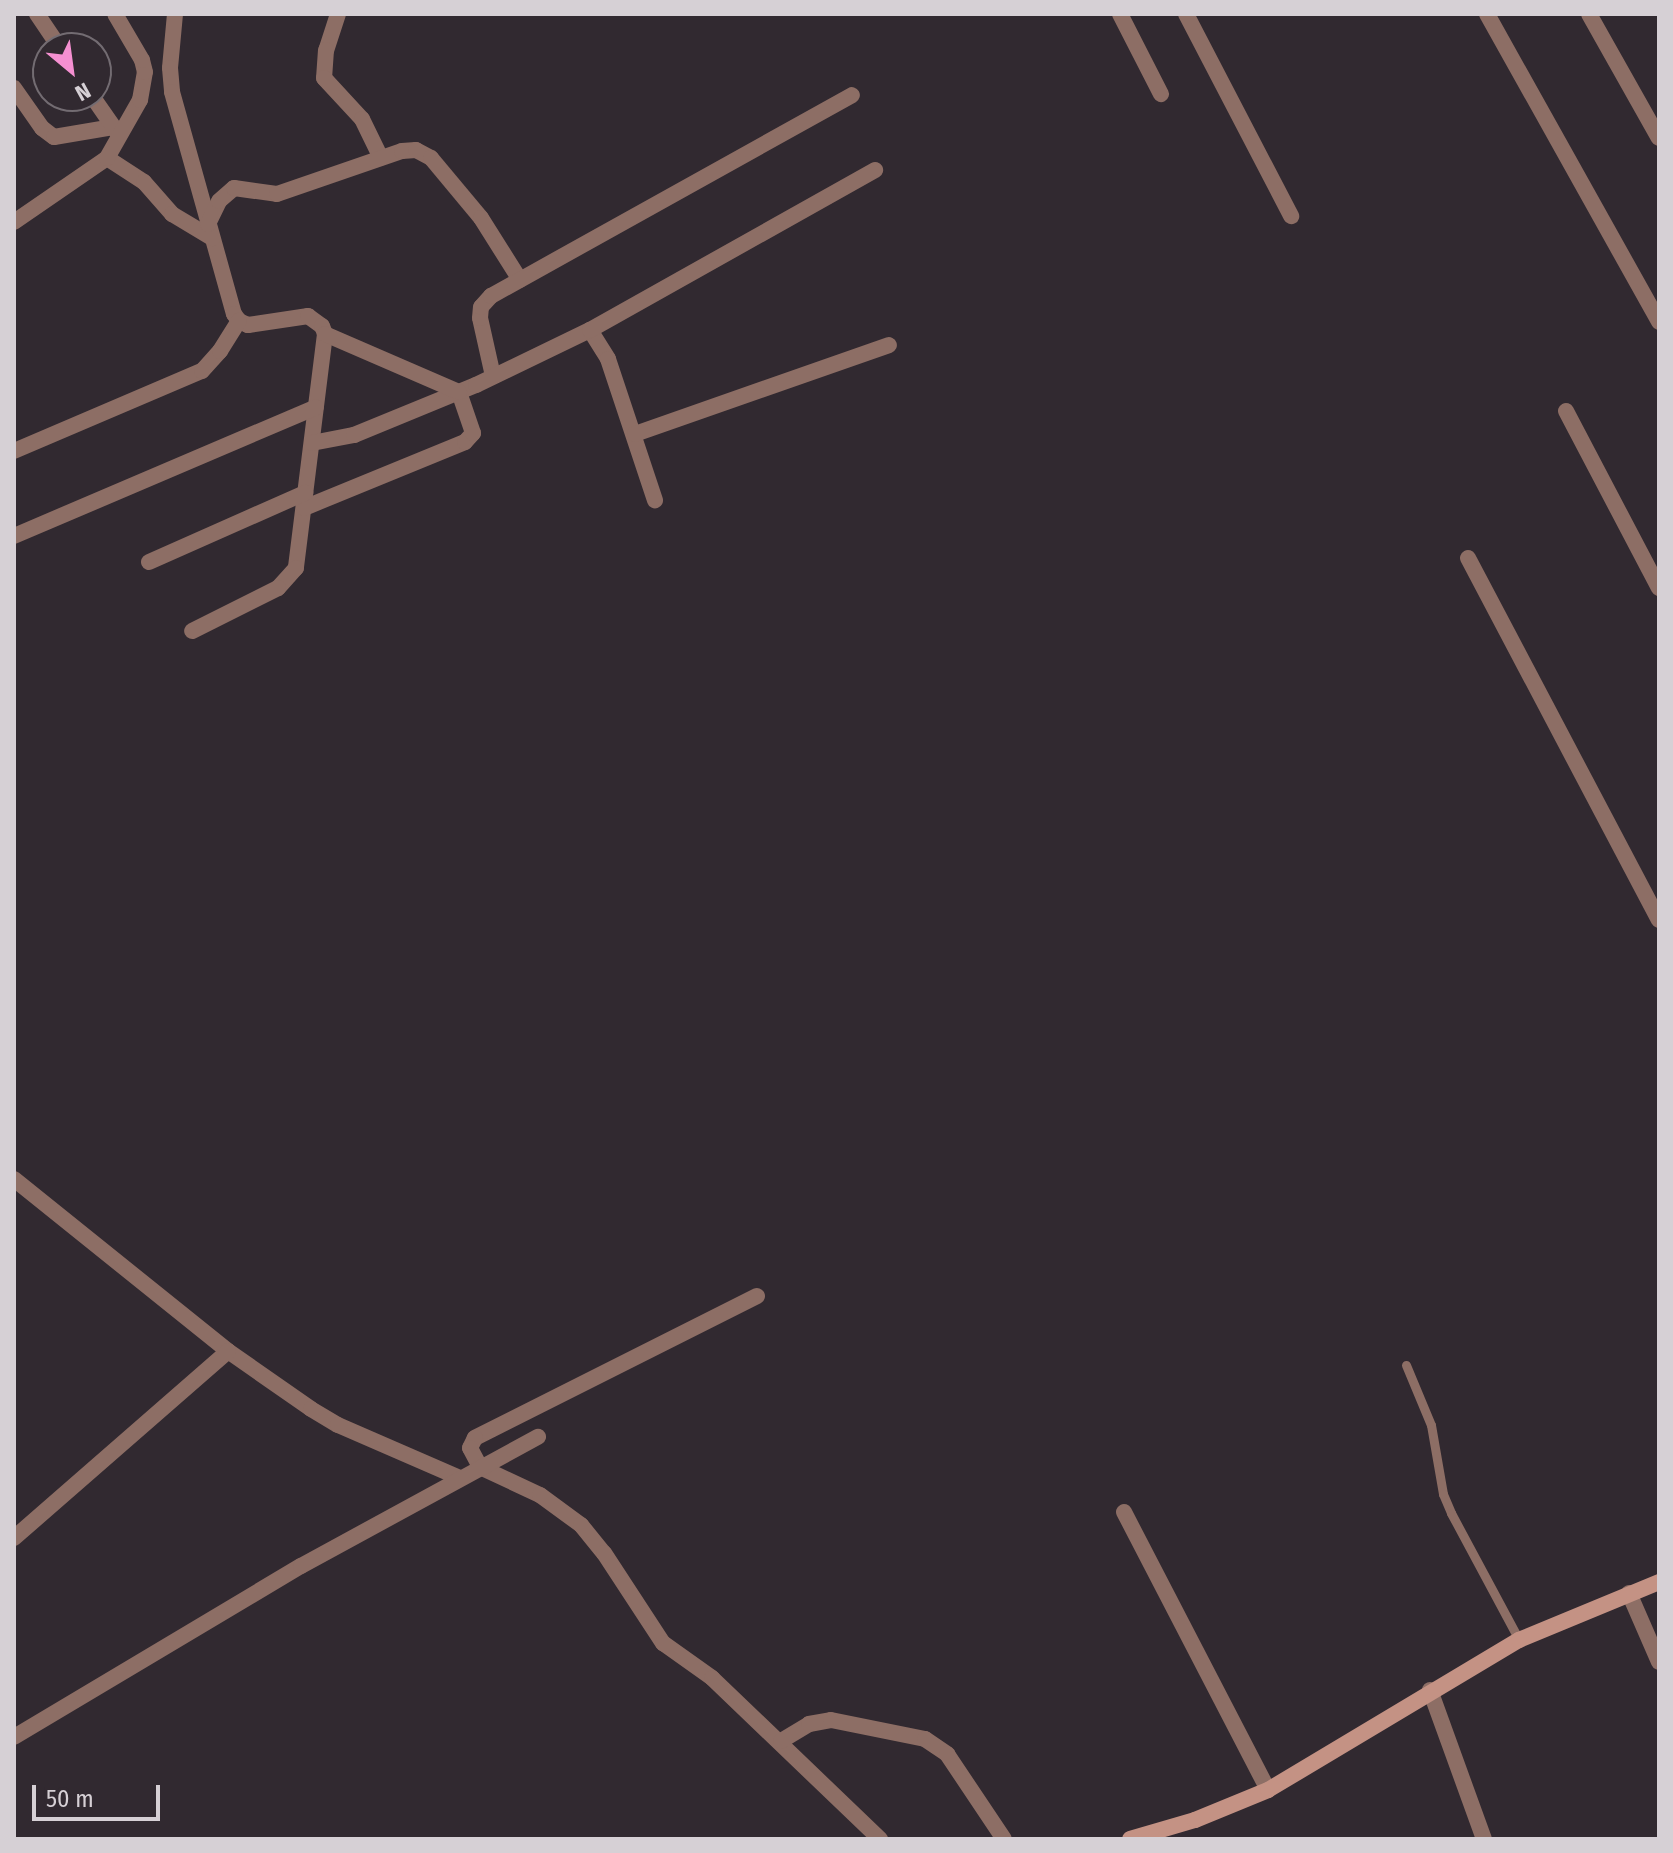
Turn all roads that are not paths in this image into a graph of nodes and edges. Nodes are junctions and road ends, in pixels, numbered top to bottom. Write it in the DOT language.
graph roads {
  1 [pos="37,14"];
  2 [pos="115,14"];
  3 [pos="175,14"];
  4 [pos="338,14"];
  5 [pos="1120,14"];
  6 [pos="1186,14"];
  7 [pos="1487,14"];
  8 [pos="1589,14"];
  9 [pos="49,32"];
  10 [pos="14,88"];
  11 [pos="1161,94"];
  12 [pos="852,95"];
  13 [pos="103,112"];
  14 [pos="117,132"];
  15 [pos="1659,138"];
  16 [pos="107,158"];
  17 [pos="381,158"];
  18 [pos="875,170"];
  19 [pos="1291,216"];
  20 [pos="14,222"];
  21 [pos="210,231"];
  22 [pos="520,280"];
  23 [pos="239,321"];
  24 [pos="1659,322"];
  25 [pos="590,330"];
  26 [pos="325,334"];
  27 [pos="889,345"];
  28 [pos="493,376"];
  29 [pos="459,392"];
  30 [pos="316,407"];
  31 [pos="1566,411"];
  32 [pos="635,434"];
  33 [pos="312,436"];
  34 [pos="14,451"];
  35 [pos="655,500"];
  36 [pos="305,501"];
  37 [pos="14,536"];
  38 [pos="1468,558"];
  39 [pos="149,562"];
  40 [pos="1659,588"];
  41 [pos="192,631"];
  42 [pos="1659,920"];
  43 [pos="14,1179"];
  44 [pos="757,1296"];
  45 [pos="228,1351"];
  46 [pos="1406,1365"];
  47 [pos="538,1437"];
  48 [pos="480,1467"];
  49 [pos="460,1478"];
  50 [pos="1124,1512"];
  51 [pos="14,1538"];
  52 [pos="1659,1582"];
  53 [pos="1629,1593"];
  54 [pos="1519,1640"];
  55 [pos="1659,1662"];
  56 [pos="1430,1690"];
  57 [pos="14,1737"];
  58 [pos="781,1741"];
  59 [pos="1268,1790"];
  60 [pos="880,1839"];
  61 [pos="1004,1839"];
  62 [pos="1130,1839"];
  63 [pos="1484,1839"];
  1 -- 9 [label="street"];
  2 -- 14 [label="street"];
  3 -- 21 [label="street"];
  4 -- 17 [label="street"];
  5 -- 11 [label="street"];
  6 -- 19 [label="street"];
  7 -- 24 [label="street"];
  8 -- 15 [label="street"];
  10 -- 14 [label="street"];
  12 -- 22 [label="street"];
  13 -- 14 [label="street"];
  14 -- 16 [label="street"];
  16 -- 20 [label="street"];
  16 -- 21 [label="street"];
  17 -- 21 [label="street"];
  17 -- 22 [label="street"];
  18 -- 25 [label="street"];
  21 -- 23 [label="street"];
  22 -- 28 [label="street"];
  23 -- 26 [label="street"];
  23 -- 34 [label="street"];
  25 -- 28 [label="street"];
  25 -- 32 [label="street"];
  26 -- 29 [label="street"];
  26 -- 30 [label="street"];
  27 -- 32 [label="street"];
  28 -- 29 [label="street"];
  29 -- 33 [label="street"];
  29 -- 36 [label="street"];
  30 -- 33 [label="street"];
  30 -- 37 [label="street"];
  31 -- 40 [label="street"];
  32 -- 35 [label="street"];
  33 -- 36 [label="street"];
  36 -- 39 [label="street"];
  36 -- 41 [label="street"];
  38 -- 42 [label="street"];
  43 -- 45 [label="street"];
  44 -- 48 [label="street"];
  45 -- 49 [label="street"];
  45 -- 51 [label="street"];
  46 -- 54 [label="lane"];
  47 -- 48 [label="street"];
  48 -- 49 [label="street"];
  48 -- 58 [label="street"];
  49 -- 57 [label="street"];
  50 -- 59 [label="street"];
  52 -- 53 [label="street"];
  53 -- 54 [label="street"];
  53 -- 55 [label="street"];
  54 -- 56 [label="street"];
  56 -- 59 [label="street"];
  56 -- 63 [label="street"];
  58 -- 60 [label="street"];
  58 -- 61 [label="street"];
  59 -- 62 [label="street"];
}
